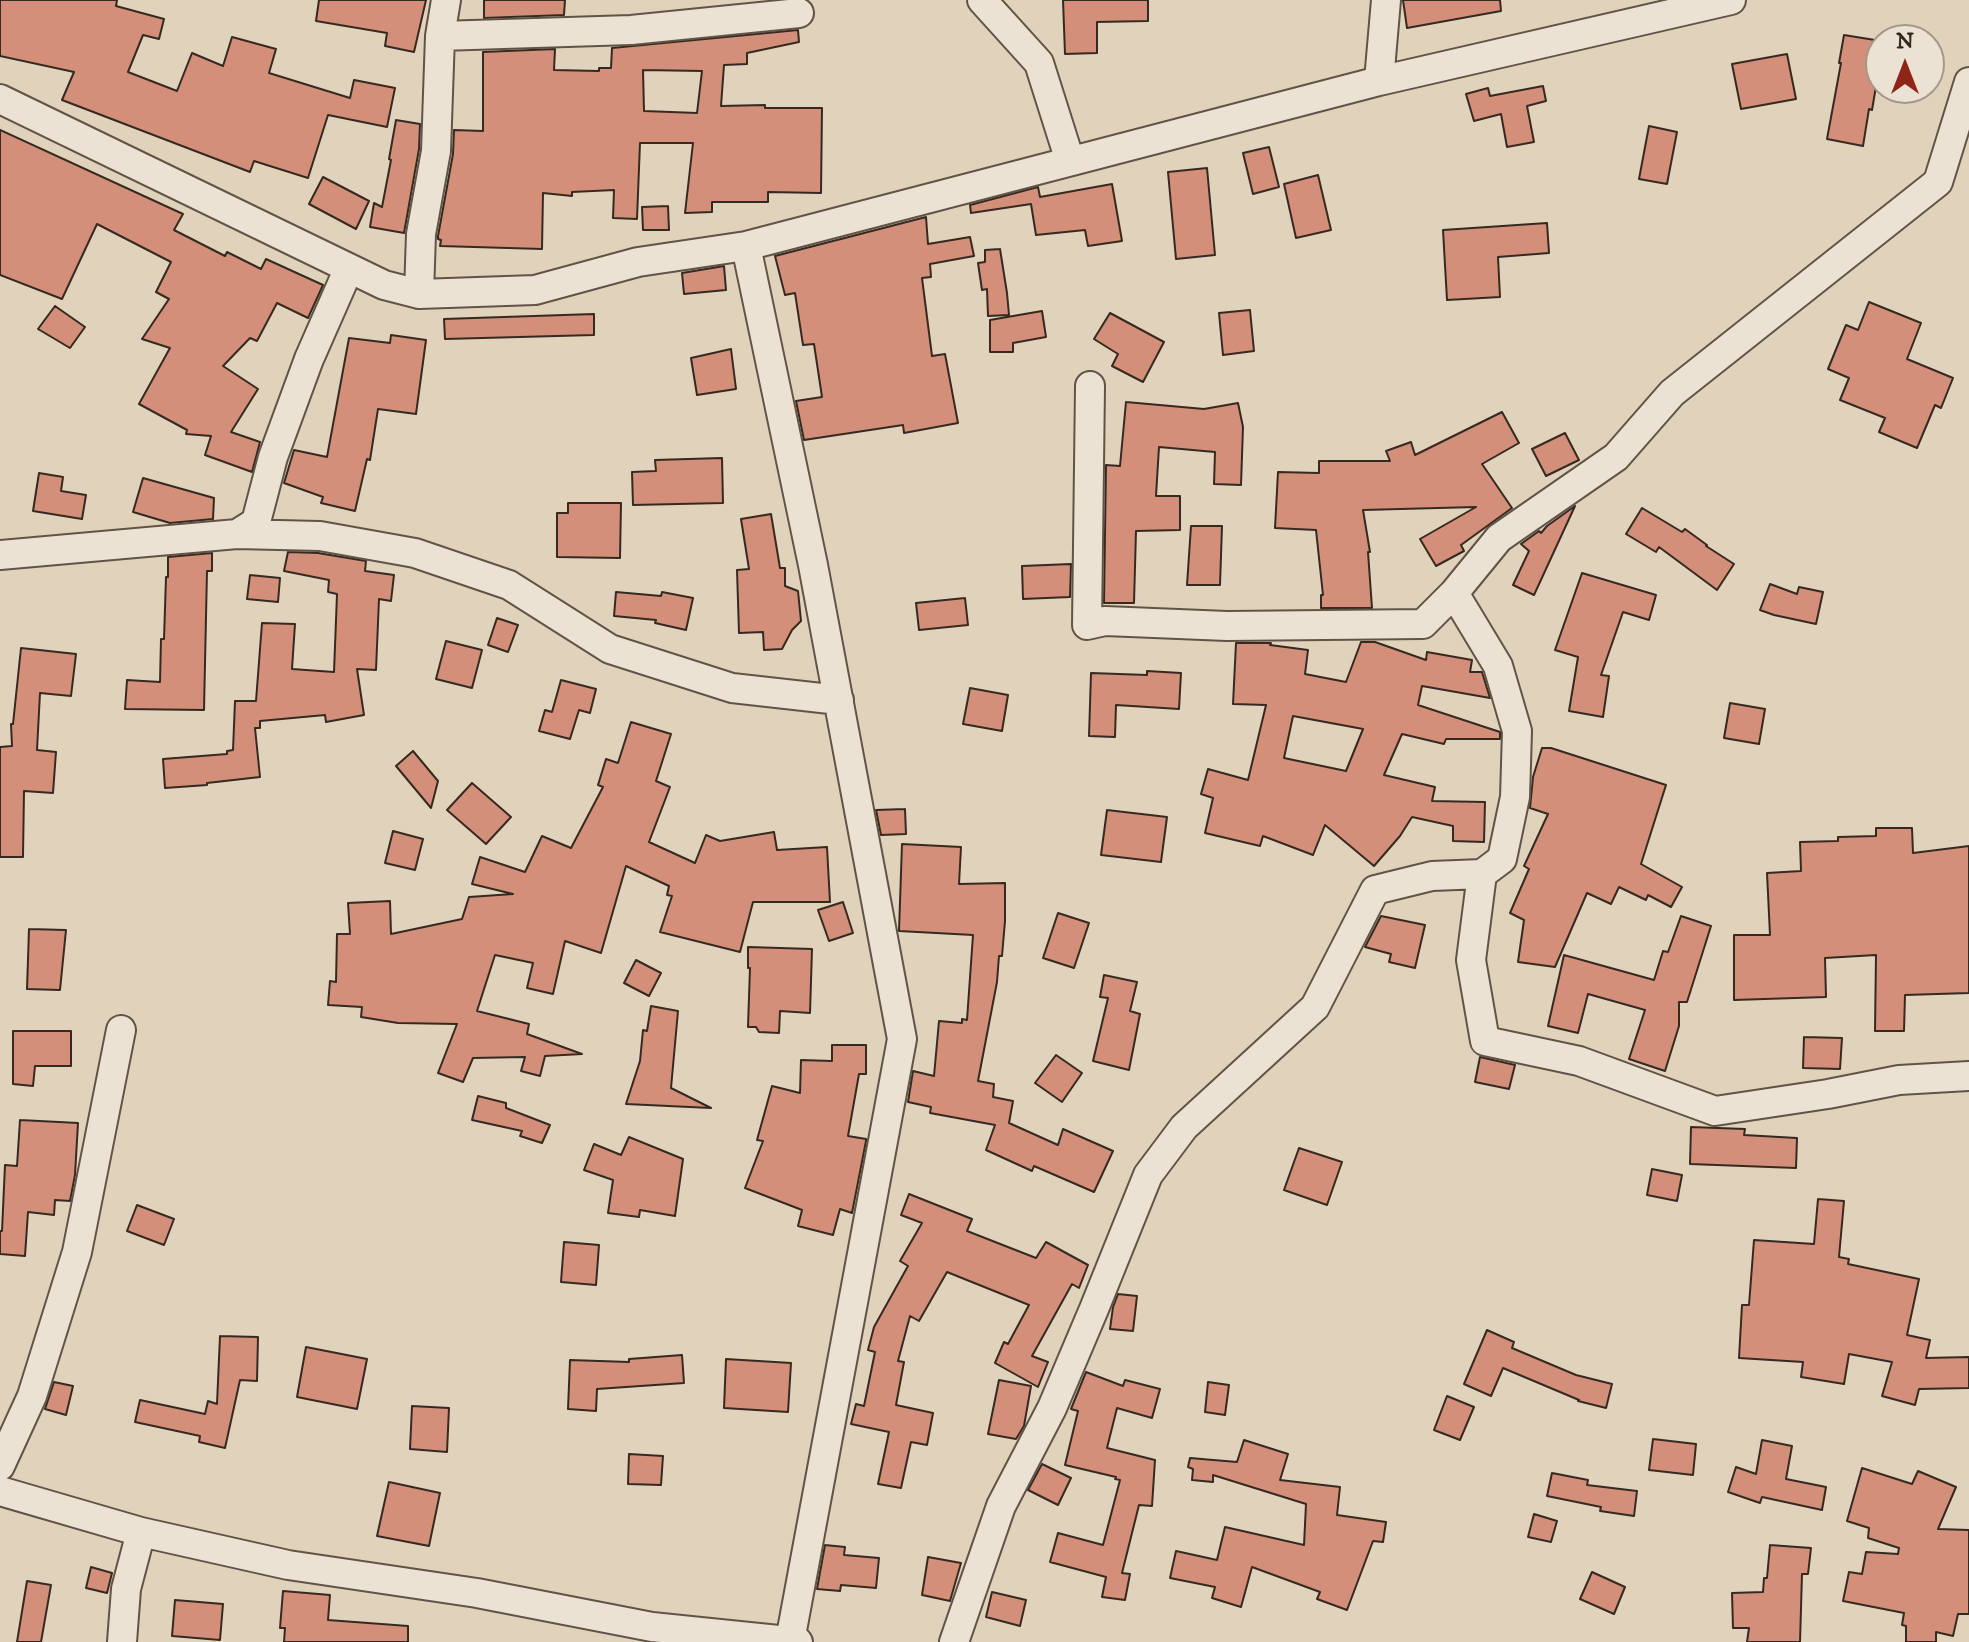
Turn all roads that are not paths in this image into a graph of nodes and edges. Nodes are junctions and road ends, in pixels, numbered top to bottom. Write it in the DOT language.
graph roads {
  1 [pos="446,0"];
  2 [pos="982,0"];
  3 [pos="1386,0"];
  4 [pos="1731,0"];
  5 [pos="799,13"];
  6 [pos="440,36"];
  7 [pos="1379,81"];
  8 [pos="1969,82"];
  9 [pos="0,99"];
  10 [pos="1070,161"];
  11 [pos="746,246"];
  12 [pos="349,268"];
  13 [pos="419,294"];
  14 [pos="1090,386"];
  15 [pos="237,534"];
  16 [pos="0,554"];
  17 [pos="1454,593"];
  18 [pos="839,700"];
  19 [pos="1482,874"];
  20 [pos="121,1030"];
  21 [pos="1969,1076"];
  22 [pos="0,1466"];
  23 [pos="0,1491"];
  24 [pos="141,1532"];
  25 [pos="650,1634"];
  26 [pos="794,1641"];
  27 [pos="122,1642"];
  28 [pos="954,1642"];
  1 -- 6 [label="street"];
  2 -- 10 [label="street"];
  3 -- 7 [label="street"];
  4 -- 7 [label="street"];
  5 -- 6 [label="street"];
  6 -- 13 [label="street"];
  7 -- 10 [label="street"];
  8 -- 17 [label="street"];
  9 -- 12 [label="street"];
  10 -- 11 [label="street"];
  11 -- 13 [label="street"];
  11 -- 18 [label="street"];
  12 -- 13 [label="street"];
  12 -- 15 [label="street"];
  14 -- 17 [label="street"];
  15 -- 16 [label="street"];
  15 -- 18 [label="street"];
  17 -- 19 [label="street"];
  18 -- 26 [label="street"];
  19 -- 21 [label="street"];
  19 -- 28 [label="street"];
  20 -- 22 [label="street"];
  23 -- 24 [label="street"];
  24 -- 25 [label="street"];
  24 -- 27 [label="street"];
  25 -- 26 [label="street"];
}
